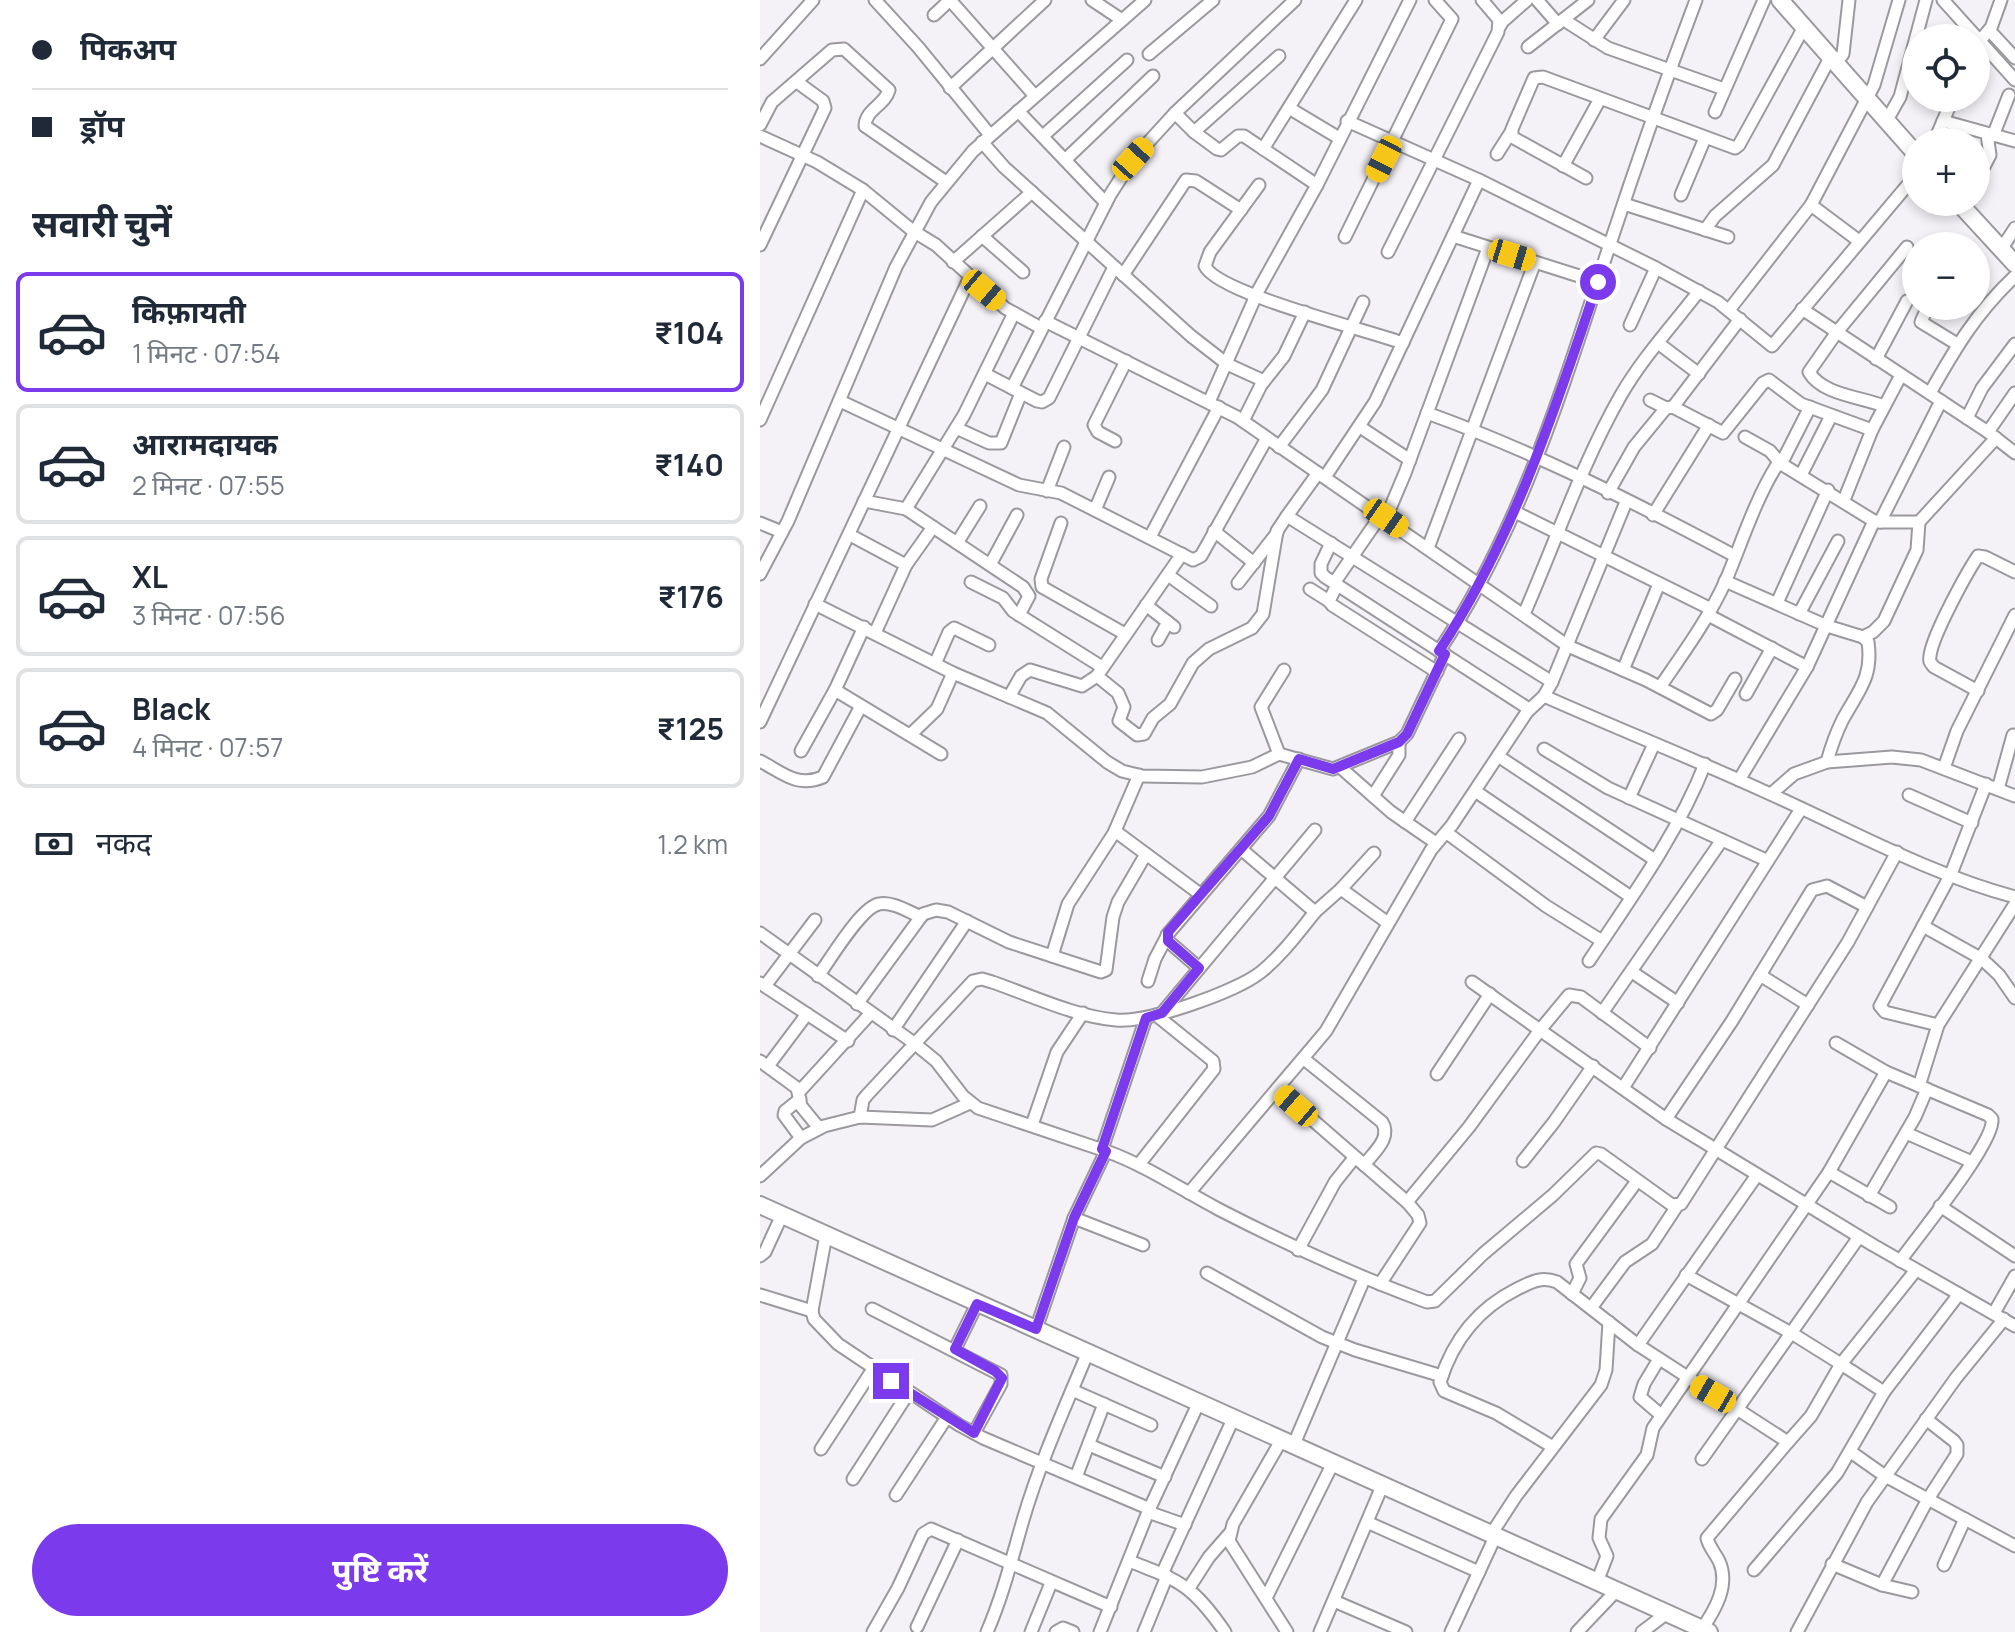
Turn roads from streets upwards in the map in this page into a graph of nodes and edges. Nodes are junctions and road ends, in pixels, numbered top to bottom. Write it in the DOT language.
graph roads {
  1 [pos="813,0"];
  2 [pos="875,0"];
  3 [pos="950,0"];
  4 [pos="1045,0"];
  5 [pos="1092,0"];
  6 [pos="1145,0"];
  7 [pos="1213,0"];
  8 [pos="1295,0"];
  9 [pos="1356,0"];
  10 [pos="1410,0"];
  11 [pos="1435,0"];
  12 [pos="1482,0"];
  13 [pos="1527,0"];
  14 [pos="1537,0"];
  15 [pos="1588,0"];
  16 [pos="1624,0"];
  17 [pos="1696,0"];
  18 [pos="1764,0"];
  19 [pos="1780,0"];
  20 [pos="1849,0"];
  21 [pos="1899,0"];
  22 [pos="1926,0"];
  23 [pos="1943,0"];
  24 [pos="2001,0"];
  25 [pos="934,15"];
  26 [pos="1122,20"];
  27 [pos="1561,22"];
  28 [pos="1963,24"];
  29 [pos="1500,26"];
  30 [pos="1804,27"];
  31 [pos="1990,28"];
  32 [pos="1990,31"];
  33 [pos="1594,40"];
  34 [pos="1528,47"];
  35 [pos="994,49"];
  36 [pos="1149,54"];
  37 [pos="1990,55"];
  38 [pos="1279,56"];
  39 [pos="2015,58"];
  40 [pos="760,59"];
  41 [pos="1834,59"];
  42 [pos="1127,60"];
  43 [pos="1671,72"];
  44 [pos="1153,76"];
  45 [pos="2015,79"];
  46 [pos="797,82"];
  47 [pos="950,88"];
  48 [pos="1724,89"];
  49 [pos="2009,95"];
  50 [pos="1035,96"];
  51 [pos="1868,98"];
  52 [pos="1600,99"];
  53 [pos="1289,108"];
  54 [pos="1018,111"];
  55 [pos="1715,112"];
  56 [pos="1947,112"];
  57 [pos="1175,113"];
  58 [pos="1654,120"];
  59 [pos="1887,120"];
  60 [pos="1347,121"];
  61 [pos="1943,121"];
  62 [pos="760,125"];
  63 [pos="1940,128"];
  64 [pos="1966,128"];
  65 [pos="1194,132"];
  66 [pos="1511,132"];
  67 [pos="1990,135"];
  68 [pos="760,136"];
  69 [pos="1043,136"];
  70 [pos="1339,138"];
  71 [pos="1705,138"];
  72 [pos="1902,138"];
  73 [pos="986,139"];
  74 [pos="1393,141"];
  75 [pos="2015,141"];
  76 [pos="1263,149"];
  77 [pos="1497,154"];
  78 [pos="803,156"];
  79 [pos="1435,159"];
  80 [pos="1065,160"];
  81 [pos="1563,166"];
  82 [pos="1586,178"];
  83 [pos="1479,180"];
  84 [pos="946,182"];
  85 [pos="1259,185"];
  86 [pos="1317,185"];
  87 [pos="863,190"];
  88 [pos="1902,191"];
  89 [pos="1032,192"];
  90 [pos="1681,195"];
  91 [pos="1106,203"];
  92 [pos="1624,204"];
  93 [pos="1811,205"];
  94 [pos="1241,210"];
  95 [pos="1973,216"];
  96 [pos="2015,228"];
  97 [pos="1705,230"];
  98 [pos="913,231"];
  99 [pos="982,236"];
  100 [pos="1453,236"];
  101 [pos="1345,237"];
  102 [pos="1728,237"];
  103 [pos="1086,241"];
  104 [pos="1859,241"];
  105 [pos="760,245"];
  106 [pos="1609,247"];
  107 [pos="1488,248"];
  108 [pos="2002,248"];
  109 [pos="1388,252"];
  110 [pos="1902,253"];
  111 [pos="953,262"];
  112 [pos="1535,262"];
  113 [pos="2015,264"];
  114 [pos="1656,268"];
  115 [pos="1118,271"];
  116 [pos="1023,272"];
  117 [pos="2015,276"];
  118 [pos="970,277"];
  119 [pos="1598,282"];
  120 [pos="1699,291"];
  121 [pos="1256,295"];
  122 [pos="1363,302"];
  123 [pos="1802,309"];
  124 [pos="1729,310"];
  125 [pos="1902,310"];
  126 [pos="1305,312"];
  127 [pos="1014,313"];
  128 [pos="1740,319"];
  129 [pos="1922,320"];
  130 [pos="1043,325"];
  131 [pos="1630,325"];
  132 [pos="1351,326"];
  133 [pos="1837,332"];
  134 [pos="1078,337"];
  135 [pos="1403,343"];
  136 [pos="1658,343"];
  137 [pos="1957,344"];
  138 [pos="2015,344"];
  139 [pos="1876,359"];
  140 [pos="1126,361"];
  141 [pos="1227,364"];
  142 [pos="985,374"];
  143 [pos="1699,374"];
  144 [pos="1901,375"];
  145 [pos="1264,381"];
  146 [pos="1017,390"];
  147 [pos="1930,393"];
  148 [pos="2015,393"];
  149 [pos="1650,400"];
  150 [pos="840,401"];
  151 [pos="1941,401"];
  152 [pos="1214,405"];
  153 [pos="1884,406"];
  154 [pos="1810,407"];
  155 [pos="1670,408"];
  156 [pos="1427,413"];
  157 [pos="1831,416"];
  158 [pos="1967,418"];
  159 [pos="760,420"];
  160 [pos="1243,421"];
  161 [pos="1709,425"];
  162 [pos="899,427"];
  163 [pos="1360,427"];
  164 [pos="956,428"];
  165 [pos="1473,429"];
  166 [pos="1872,430"];
  167 [pos="1992,435"];
  168 [pos="1745,437"];
  169 [pos="1267,438"];
  170 [pos="1115,441"];
  171 [pos="1064,447"];
  172 [pos="1279,447"];
  173 [pos="943,448"];
  174 [pos="2015,453"];
  175 [pos="1536,457"];
  176 [pos="1410,460"];
  177 [pos="1781,464"];
  178 [pos="1321,475"];
  179 [pos="1801,475"];
  180 [pos="1109,477"];
  181 [pos="1581,479"];
  182 [pos="1828,490"];
  183 [pos="1047,491"];
  184 [pos="1608,493"];
  185 [pos="1844,500"];
  186 [pos="864,501"];
  187 [pos="1626,502"];
  188 [pos="980,506"];
  189 [pos="906,509"];
  190 [pos="1095,510"];
  191 [pos="1515,512"];
  192 [pos="1017,515"];
  193 [pos="1653,515"];
  194 [pos="1287,516"];
  195 [pos="1383,517"];
  196 [pos="1877,521"];
  197 [pos="1919,522"];
  198 [pos="760,523"];
  199 [pos="1061,523"];
  200 [pos="933,527"];
  201 [pos="1214,531"];
  202 [pos="1277,531"];
  203 [pos="782,532"];
  204 [pos="1559,534"];
  205 [pos="850,535"];
  206 [pos="1150,537"];
  207 [pos="1838,541"];
  208 [pos="957,543"];
  209 [pos="1331,543"];
  210 [pos="1428,548"];
  211 [pos="1182,554"];
  212 [pos="1605,556"];
  213 [pos="1735,556"];
  214 [pos="1352,557"];
  215 [pos="1254,563"];
  216 [pos="906,565"];
  217 [pos="990,565"];
  218 [pos="2015,572"];
  219 [pos="760,574"];
  220 [pos="1168,575"];
  221 [pos="1725,581"];
  222 [pos="971,582"];
  223 [pos="1238,583"];
  224 [pos="1336,584"];
  225 [pos="1480,584"];
  226 [pos="1659,584"];
  227 [pos="1310,589"];
  228 [pos="1329,601"];
  229 [pos="1777,603"];
  230 [pos="815,604"];
  231 [pos="1146,605"];
  232 [pos="1211,606"];
  233 [pos="1710,612"];
  234 [pos="1524,614"];
  235 [pos="1799,614"];
  236 [pos="1019,615"];
  237 [pos="2015,615"];
  238 [pos="1458,623"];
  239 [pos="1827,626"];
  240 [pos="870,630"];
  241 [pos="1125,634"];
  242 [pos="1863,637"];
  243 [pos="1158,640"];
  244 [pos="989,645"];
  245 [pos="1568,646"];
  246 [pos="1772,648"];
  247 [pos="1442,653"];
  248 [pos="935,664"];
  249 [pos="1807,667"];
  250 [pos="1284,670"];
  251 [pos="1623,670"];
  252 [pos="1099,671"];
  253 [pos="1437,672"];
  254 [pos="953,673"];
  255 [pos="1735,679"];
  256 [pos="1552,682"];
  257 [pos="1660,687"];
  258 [pos="835,690"];
  259 [pos="1978,691"];
  260 [pos="1746,694"];
  261 [pos="1544,696"];
  262 [pos="1009,697"];
  263 [pos="861,706"];
  264 [pos="1529,709"];
  265 [pos="760,722"];
  266 [pos="910,735"];
  267 [pos="2013,735"];
  268 [pos="1459,739"];
  269 [pos="1399,742"];
  270 [pos="1654,744"];
  271 [pos="1544,749"];
  272 [pos="801,751"];
  273 [pos="941,754"];
  274 [pos="1279,754"];
  275 [pos="1498,756"];
  276 [pos="1299,759"];
  277 [pos="760,761"];
  278 [pos="1827,762"];
  279 [pos="1705,764"];
  280 [pos="1340,767"];
  281 [pos="1944,768"];
  282 [pos="1139,775"];
  283 [pos="1739,780"];
  284 [pos="1986,784"];
  285 [pos="1998,789"];
  286 [pos="1475,791"];
  287 [pos="1771,794"];
  288 [pos="1909,795"];
  289 [pos="1373,796"];
  290 [pos="2015,796"];
  291 [pos="1629,798"];
  292 [pos="1801,809"];
  293 [pos="1679,820"];
  294 [pos="1405,822"];
  295 [pos="1972,823"];
  296 [pos="1315,830"];
  297 [pos="1115,831"];
  298 [pos="1447,833"];
  299 [pos="1722,840"];
  300 [pos="1436,843"];
  301 [pos="1241,849"];
  302 [pos="1897,852"];
  303 [pos="1374,853"];
  304 [pos="1146,854"];
  305 [pos="1655,860"];
  306 [pos="1766,860"];
  307 [pos="1951,874"];
  308 [pos="1276,879"];
  309 [pos="1341,889"];
  310 [pos="1200,894"];
  311 [pos="1631,897"];
  312 [pos="2015,897"];
  313 [pos="2015,904"];
  314 [pos="1867,907"];
  315 [pos="1315,912"];
  316 [pos="921,917"];
  317 [pos="815,920"];
  318 [pos="967,921"];
  319 [pos="1388,923"];
  320 [pos="1923,926"];
  321 [pos="760,933"];
  322 [pos="1166,938"];
  323 [pos="1602,941"];
  324 [pos="789,955"];
  325 [pos="1052,956"];
  326 [pos="1982,959"];
  327 [pos="1589,961"];
  328 [pos="1199,968"];
  329 [pos="1632,972"];
  330 [pos="1760,975"];
  331 [pos="818,976"];
  332 [pos="1148,981"];
  333 [pos="1472,982"];
  334 [pos="762,984"];
  335 [pos="1490,994"];
  336 [pos="2015,998"];
  337 [pos="1678,1003"];
  338 [pos="857,1004"];
  339 [pos="1808,1005"];
  340 [pos="1083,1013"];
  341 [pos="1602,1013"];
  342 [pos="807,1014"];
  343 [pos="870,1014"];
  344 [pos="1155,1015"];
  345 [pos="1938,1025"];
  346 [pos="893,1030"];
  347 [pos="1540,1030"];
  348 [pos="848,1041"];
  349 [pos="914,1043"];
  350 [pos="1836,1043"];
  351 [pos="1650,1048"];
  352 [pos="1304,1059"];
  353 [pos="764,1064"];
  354 [pos="1593,1066"];
  355 [pos="1886,1072"];
  356 [pos="1437,1074"];
  357 [pos="1923,1087"];
  358 [pos="1623,1088"];
  359 [pos="1277,1089"];
  360 [pos="799,1096"];
  361 [pos="970,1103"];
  362 [pos="860,1117"];
  363 [pos="1666,1119"];
  364 [pos="1032,1125"];
  365 [pos="819,1128"];
  366 [pos="1906,1133"];
  367 [pos="801,1138"];
  368 [pos="1714,1149"];
  369 [pos="1104,1150"];
  370 [pos="1360,1161"];
  371 [pos="1523,1161"];
  372 [pos="1972,1162"];
  373 [pos="1140,1163"];
  374 [pos="1829,1172"];
  375 [pos="1757,1175"];
  376 [pos="760,1176"];
  377 [pos="1637,1181"];
  378 [pos="1189,1193"];
  379 [pos="1869,1196"];
  380 [pos="1407,1202"];
  381 [pos="760,1205"];
  382 [pos="1805,1205"];
  383 [pos="1677,1206"];
  384 [pos="1940,1206"];
  385 [pos="1890,1207"];
  386 [pos="782,1215"];
  387 [pos="1074,1218"];
  388 [pos="826,1235"];
  389 [pos="1859,1237"];
  390 [pos="1143,1245"];
  391 [pos="1298,1250"];
  392 [pos="760,1256"];
  393 [pos="2015,1256"];
  394 [pos="1900,1261"];
  395 [pos="1916,1270"];
  396 [pos="1207,1273"];
  397 [pos="1686,1275"];
  398 [pos="2015,1276"];
  399 [pos="1364,1279"];
  400 [pos="1380,1284"];
  401 [pos="1572,1294"];
  402 [pos="1959,1294"];
  403 [pos="760,1295"];
  404 [pos="977,1304"];
  405 [pos="1740,1305"];
  406 [pos="1591,1308"];
  407 [pos="872,1309"];
  408 [pos="812,1311"];
  409 [pos="1999,1316"];
  410 [pos="1609,1322"];
  411 [pos="2015,1326"];
  412 [pos="1036,1329"];
  413 [pos="1793,1334"];
  414 [pos="1338,1343"];
  415 [pos="1638,1345"];
  416 [pos="955,1349"];
  417 [pos="1088,1352"];
  418 [pos="1659,1359"];
  419 [pos="1841,1364"];
  420 [pos="873,1369"];
  421 [pos="1442,1376"];
  422 [pos="1686,1378"];
  423 [pos="1072,1390"];
  424 [pos="909,1392"];
  425 [pos="1884,1392"];
  426 [pos="1199,1402"];
  427 [pos="1104,1404"];
  428 [pos="1740,1409"];
  429 [pos="1661,1415"];
  430 [pos="947,1417"];
  431 [pos="1234,1417"];
  432 [pos="1926,1419"];
  433 [pos="1151,1425"];
  434 [pos="974,1433"];
  435 [pos="1288,1442"];
  436 [pos="1788,1442"];
  437 [pos="1089,1445"];
  438 [pos="1553,1447"];
  439 [pos="821,1449"];
  440 [pos="1851,1452"];
  441 [pos="1702,1459"];
  442 [pos="1334,1461"];
  443 [pos="1043,1462"];
  444 [pos="1885,1476"];
  445 [pos="1076,1477"];
  446 [pos="1165,1477"];
  447 [pos="853,1479"];
  448 [pos="1383,1484"];
  449 [pos="896,1495"];
  450 [pos="1928,1499"];
  451 [pos="1149,1510"];
  452 [pos="1965,1519"];
  453 [pos="1369,1523"];
  454 [pos="1185,1525"];
  455 [pos="1230,1532"];
  456 [pos="1494,1534"];
  457 [pos="958,1540"];
  458 [pos="2015,1546"];
  459 [pos="1129,1561"];
  460 [pos="1832,1564"];
  461 [pos="1944,1565"];
  462 [pos="1012,1566"];
  463 [pos="1754,1570"];
  464 [pos="1479,1572"];
  465 [pos="1165,1575"];
  466 [pos="1597,1582"];
  467 [pos="1051,1583"];
  468 [pos="1882,1585"];
  469 [pos="1189,1588"];
  470 [pos="1616,1591"];
  471 [pos="1912,1592"];
  472 [pos="1266,1598"];
  473 [pos="1334,1601"];
  474 [pos="1111,1607"];
  475 [pos="1667,1613"];
  476 [pos="917,1627"];
  477 [pos="1705,1631"];
  478 [pos="873,1632"];
  479 [pos="987,1632"];
  480 [pos="1031,1632"];
  481 [pos="1056,1632"];
  482 [pos="1073,1632"];
  483 [pos="1100,1632"];
  484 [pos="1144,1632"];
  485 [pos="1225,1632"];
  486 [pos="1287,1632"];
  487 [pos="1320,1632"];
  488 [pos="1406,1632"];
  489 [pos="1451,1632"];
  490 [pos="1577,1632"];
  491 [pos="1642,1632"];
  492 [pos="1797,1632"];
  1 -- 40 [label="street"];
  2 -- 47 [label="street"];
  3 -- 25 [label="street"];
  3 -- 35 [label="street"];
  4 -- 35 [label="street"];
  5 -- 26 [label="street"];
  6 -- 26 [label="street"];
  7 -- 36 [label="street"];
  8 -- 57 [label="street"];
  9 -- 53 [label="street"];
  10 -- 60 [label="street"];
  11 -- 74 [label="street"];
  12 -- 29 [label="street"];
  13 -- 29 [label="street"];
  14 -- 27 [label="street"];
  15 -- 27 [label="street"];
  16 -- 33 [label="street"];
  17 -- 43 [label="street"];
  18 -- 48 [label="street"];
  19 -- 30 [label="street"];
  20 -- 41 [label="street"];
  21 -- 51 [label="street"];
  22 -- 59 [label="street"];
  23 -- 28 [label="street"];
  24 -- 31 [label="street"];
  26 -- 50 [label="street"];
  27 -- 33 [label="street"];
  27 -- 34 [label="street"];
  29 -- 79 [label="street"];
  30 -- 41 [label="street"];
  30 -- 71 [label="street"];
  32 -- 39 [label="street"];
  33 -- 43 [label="street"];
  35 -- 47 [label="street"];
  35 -- 50 [label="street"];
  37 -- 45 [label="street"];
  38 -- 65 [label="street"];
  41 -- 51 [label="street"];
  41 -- 97 [label="street"];
  42 -- 69 [label="street"];
  43 -- 48 [label="street"];
  43 -- 58 [label="street"];
  44 -- 80 [label="street"];
  46 -- 62 [label="street"];
  46 -- 78 [label="street"];
  46 -- 84 [label="street"];
  47 -- 73 [label="street"];
  48 -- 55 [label="street"];
  49 -- 67 [label="street"];
  50 -- 54 [label="street"];
  51 -- 59 [label="street"];
  51 -- 93 [label="street"];
  52 -- 58 [label="street"];
  52 -- 66 [label="street"];
  52 -- 81 [label="street"];
  53 -- 70 [label="street"];
  53 -- 76 [label="street"];
  54 -- 69 [label="street"];
  54 -- 73 [label="street"];
  56 -- 61 [label="street"];
  57 -- 65 [label="street"];
  57 -- 91 [label="street"];
  58 -- 71 [label="street"];
  58 -- 92 [label="street"];
  59 -- 72 [label="street"];
  60 -- 70 [label="street"];
  60 -- 74 [label="street"];
  61 -- 63 [label="street"];
  61 -- 64 [label="street"];
  65 -- 76 [label="street"];
  66 -- 77 [label="street"];
  66 -- 81 [label="street"];
  67 -- 75 [label="street"];
  68 -- 78 [label="street"];
  69 -- 80 [label="street"];
  70 -- 86 [label="street"];
  71 -- 90 [label="street"];
  73 -- 84 [label="street"];
  73 -- 89 [label="street"];
  74 -- 79 [label="street"];
  74 -- 101 [label="street"];
  76 -- 86 [label="street"];
  78 -- 87 [label="street"];
  78 -- 105 [label="street"];
  79 -- 83 [label="street"];
  79 -- 109 [label="street"];
  80 -- 91 [label="street"];
  81 -- 82 [label="street"];
  83 -- 100 [label="street"];
  83 -- 106 [label="street"];
  84 -- 98 [label="street"];
  85 -- 94 [label="street"];
  86 -- 121 [label="street"];
  87 -- 98 [label="street"];
  87 -- 159 [label="street"];
  88 -- 104 [label="street"];
  89 -- 99 [label="street"];
  89 -- 103 [label="street"];
  91 -- 103 [label="street"];
  92 -- 97 [label="street"];
  92 -- 106 [label="street"];
  93 -- 104 [label="street"];
  93 -- 124 [label="street"];
  94 -- 115 [label="street"];
  94 -- 121 [label="street"];
  95 -- 108 [label="street"];
  96 -- 108 [label="street"];
  97 -- 102 [label="street"];
  98 -- 111 [label="street"];
  98 -- 150 [label="street"];
  99 -- 111 [label="street"];
  99 -- 116 [label="street"];
  100 -- 107 [label="street"];
  100 -- 135 [label="street"];
  103 -- 115 [label="street"];
  103 -- 130 [label="street"];
  104 -- 123 [label="street"];
  106 -- 114 [label="street"];
  106 -- 119 [label="street"];
  107 -- 112 [label="street"];
  107 -- 156 [label="street"];
  108 -- 113 [label="street"];
  110 -- 133 [label="street"];
  111 -- 118 [label="street"];
  112 -- 119 [label="street"];
  112 -- 165 [label="street"];
  114 -- 120 [label="street"];
  114 -- 131 [label="street"];
  115 -- 134 [label="street"];
  115 -- 141 [label="street"];
  117 -- 137 [label="street"];
  118 -- 127 [label="street"];
  118 -- 162 [label="street"];
  119 -- 175 [label="street"];
  120 -- 124 [label="street"];
  120 -- 136 [label="street"];
  121 -- 126 [label="street"];
  121 -- 141 [label="street"];
  122 -- 132 [label="street"];
  123 -- 128 [label="street"];
  123 -- 133 [label="street"];
  124 -- 128 [label="street"];
  125 -- 139 [label="street"];
  126 -- 132 [label="street"];
  126 -- 145 [label="street"];
  127 -- 130 [label="street"];
  127 -- 142 [label="street"];
  128 -- 143 [label="street"];
  129 -- 137 [label="street"];
  130 -- 134 [label="street"];
  130 -- 146 [label="street"];
  132 -- 135 [label="street"];
  132 -- 172 [label="street"];
  133 -- 139 [label="street"];
  133 -- 153 [label="street"];
  134 -- 140 [label="street"];
  134 -- 146 [label="street"];
  135 -- 163 [label="street"];
  136 -- 143 [label="street"];
  136 -- 181 [label="street"];
  137 -- 147 [label="street"];
  138 -- 158 [label="street"];
  139 -- 144 [label="street"];
  140 -- 152 [label="street"];
  140 -- 170 [label="street"];
  141 -- 145 [label="street"];
  141 -- 152 [label="street"];
  142 -- 146 [label="street"];
  142 -- 164 [label="street"];
  143 -- 155 [label="street"];
  144 -- 147 [label="street"];
  144 -- 153 [label="street"];
  145 -- 160 [label="street"];
  146 -- 164 [label="street"];
  147 -- 151 [label="street"];
  148 -- 167 [label="street"];
  149 -- 155 [label="street"];
  150 -- 162 [label="street"];
  150 -- 203 [label="street"];
  151 -- 158 [label="street"];
  151 -- 196 [label="street"];
  152 -- 160 [label="street"];
  152 -- 206 [label="street"];
  153 -- 166 [label="street"];
  154 -- 157 [label="street"];
  154 -- 161 [label="street"];
  154 -- 177 [label="street"];
  155 -- 161 [label="street"];
  155 -- 184 [label="street"];
  156 -- 165 [label="street"];
  156 -- 176 [label="street"];
  157 -- 166 [label="street"];
  157 -- 179 [label="street"];
  158 -- 167 [label="street"];
  160 -- 169 [label="street"];
  161 -- 193 [label="street"];
  162 -- 173 [label="street"];
  162 -- 186 [label="street"];
  163 -- 176 [label="street"];
  163 -- 178 [label="street"];
  164 -- 173 [label="street"];
  165 -- 175 [label="street"];
  165 -- 210 [label="street"];
  166 -- 185 [label="street"];
  167 -- 174 [label="street"];
  167 -- 197 [label="street"];
  168 -- 177 [label="street"];
  169 -- 172 [label="street"];
  169 -- 201 [label="street"];
  171 -- 183 [label="street"];
  172 -- 178 [label="street"];
  173 -- 183 [label="street"];
  173 -- 189 [label="street"];
  175 -- 181 [label="street"];
  175 -- 191 [label="street"];
  176 -- 195 [label="street"];
  177 -- 179 [label="street"];
  177 -- 213 [label="street"];
  178 -- 194 [label="street"];
  178 -- 195 [label="street"];
  179 -- 182 [label="street"];
  180 -- 190 [label="street"];
  181 -- 184 [label="street"];
  181 -- 204 [label="street"];
  182 -- 185 [label="street"];
  182 -- 229 [label="street"];
  183 -- 190 [label="street"];
  184 -- 187 [label="street"];
  185 -- 196 [label="street"];
  186 -- 189 [label="street"];
  186 -- 205 [label="street"];
  187 -- 193 [label="street"];
  187 -- 212 [label="street"];
  188 -- 208 [label="street"];
  189 -- 200 [label="street"];
  190 -- 206 [label="street"];
  191 -- 204 [label="street"];
  191 -- 225 [label="street"];
  192 -- 217 [label="street"];
  193 -- 213 [label="street"];
  194 -- 202 [label="street"];
  194 -- 209 [label="street"];
  195 -- 210 [label="street"];
  195 -- 214 [label="street"];
  196 -- 197 [label="street"];
  196 -- 239 [label="street"];
  197 -- 242 [label="street"];
  198 -- 203 [label="street"];
  199 -- 241 [label="street"];
  200 -- 208 [label="street"];
  200 -- 216 [label="street"];
  201 -- 211 [label="street"];
  201 -- 215 [label="street"];
  202 -- 215 [label="street"];
  202 -- 252 [label="street"];
  203 -- 219 [label="street"];
  204 -- 212 [label="street"];
  204 -- 234 [label="street"];
  205 -- 216 [label="street"];
  205 -- 230 [label="street"];
  206 -- 211 [label="street"];
  207 -- 235 [label="street"];
  208 -- 217 [label="street"];
  209 -- 214 [label="street"];
  209 -- 224 [label="street"];
  210 -- 225 [label="street"];
  211 -- 220 [label="street"];
  212 -- 226 [label="street"];
  212 -- 245 [label="street"];
  213 -- 221 [label="street"];
  214 -- 224 [label="street"];
  214 -- 238 [label="street"];
  215 -- 223 [label="street"];
  216 -- 240 [label="street"];
  217 -- 236 [label="street"];
  218 -- 259 [label="street"];
  220 -- 231 [label="street"];
  220 -- 232 [label="street"];
  221 -- 229 [label="street"];
  221 -- 233 [label="street"];
  222 -- 236 [label="street"];
  224 -- 228 [label="street"];
  224 -- 247 [label="street"];
  225 -- 234 [label="street"];
  225 -- 238 [label="street"];
  226 -- 233 [label="street"];
  226 -- 251 [label="street"];
  227 -- 228 [label="street"];
  228 -- 253 [label="street"];
  229 -- 235 [label="street"];
  230 -- 240 [label="street"];
  230 -- 265 [label="street"];
  231 -- 241 [label="street"];
  231 -- 243 [label="street"];
  233 -- 246 [label="street"];
  233 -- 257 [label="street"];
  234 -- 245 [label="street"];
  235 -- 239 [label="street"];
  236 -- 252 [label="street"];
  237 -- 259 [label="street"];
  238 -- 247 [label="street"];
  238 -- 256 [label="street"];
  239 -- 242 [label="street"];
  239 -- 249 [label="street"];
  240 -- 248 [label="street"];
  240 -- 258 [label="street"];
  241 -- 252 [label="street"];
  242 -- 278 [label="street"];
  244 -- 248 [label="street"];
  245 -- 251 [label="street"];
  245 -- 256 [label="street"];
  246 -- 249 [label="street"];
  246 -- 260 [label="street"];
  247 -- 253 [label="street"];
  247 -- 264 [label="street"];
  248 -- 254 [label="street"];
  249 -- 283 [label="street"];
  250 -- 274 [label="street"];
  251 -- 257 [label="street"];
  252 -- 262 [label="street"];
  253 -- 269 [label="street"];
  254 -- 262 [label="street"];
  254 -- 266 [label="street"];
  255 -- 257 [label="street"];
  256 -- 261 [label="street"];
  258 -- 263 [label="street"];
  258 -- 272 [label="street"];
  259 -- 281 [label="street"];
  261 -- 264 [label="street"];
  261 -- 270 [label="street"];
  262 -- 282 [label="street"];
  263 -- 266 [label="street"];
  263 -- 277 [label="street"];
  264 -- 275 [label="street"];
  266 -- 273 [label="street"];
  267 -- 285 [label="street"];
  268 -- 294 [label="street"];
  269 -- 280 [label="street"];
  269 -- 289 [label="street"];
  270 -- 279 [label="street"];
  270 -- 291 [label="street"];
  271 -- 291 [label="street"];
  274 -- 276 [label="street"];
  274 -- 282 [label="street"];
  275 -- 286 [label="street"];
  275 -- 305 [label="street"];
  276 -- 280 [label="street"];
  276 -- 301 [label="street"];
  278 -- 281 [label="street"];
  278 -- 287 [label="street"];
  279 -- 283 [label="street"];
  279 -- 293 [label="street"];
  280 -- 289 [label="street"];
  281 -- 284 [label="street"];
  282 -- 297 [label="street"];
  283 -- 287 [label="street"];
  284 -- 285 [label="street"];
  284 -- 295 [label="street"];
  285 -- 290 [label="street"];
  286 -- 298 [label="street"];
  286 -- 311 [label="street"];
  287 -- 292 [label="street"];
  288 -- 295 [label="street"];
  289 -- 294 [label="street"];
  291 -- 293 [label="street"];
  292 -- 302 [label="street"];
  292 -- 306 [label="street"];
  293 -- 299 [label="street"];
  293 -- 305 [label="street"];
  294 -- 300 [label="street"];
  295 -- 307 [label="street"];
  296 -- 308 [label="street"];
  297 -- 304 [label="street"];
  297 -- 325 [label="street"];
  298 -- 300 [label="street"];
  298 -- 323 [label="street"];
  299 -- 306 [label="street"];
  299 -- 329 [label="street"];
  300 -- 319 [label="street"];
  301 -- 308 [label="street"];
  301 -- 310 [label="street"];
  302 -- 307 [label="street"];
  302 -- 314 [label="street"];
  303 -- 309 [label="street"];
  304 -- 310 [label="street"];
  304 -- 325 [label="street"];
  305 -- 311 [label="street"];
  306 -- 337 [label="street"];
  307 -- 312 [label="street"];
  307 -- 320 [label="street"];
  308 -- 315 [label="street"];
  308 -- 328 [label="street"];
  309 -- 315 [label="street"];
  309 -- 319 [label="street"];
  310 -- 322 [label="street"];
  311 -- 323 [label="street"];
  313 -- 326 [label="street"];
  314 -- 330 [label="street"];
  314 -- 339 [label="street"];
  315 -- 344 [label="street"];
  316 -- 318 [label="street"];
  316 -- 331 [label="street"];
  316 -- 338 [label="street"];
  317 -- 324 [label="street"];
  318 -- 325 [label="street"];
  318 -- 346 [label="street"];
  319 -- 352 [label="street"];
  320 -- 326 [label="street"];
  320 -- 345 [label="street"];
  321 -- 324 [label="street"];
  322 -- 328 [label="street"];
  322 -- 332 [label="street"];
  323 -- 327 [label="street"];
  324 -- 331 [label="street"];
  324 -- 334 [label="street"];
  326 -- 336 [label="street"];
  326 -- 345 [label="street"];
  328 -- 344 [label="street"];
  329 -- 337 [label="street"];
  329 -- 341 [label="street"];
  330 -- 339 [label="street"];
  330 -- 363 [label="street"];
  331 -- 338 [label="street"];
  333 -- 335 [label="street"];
  334 -- 342 [label="street"];
  335 -- 347 [label="street"];
  335 -- 356 [label="street"];
  337 -- 351 [label="street"];
  338 -- 343 [label="street"];
  339 -- 368 [label="street"];
  340 -- 344 [label="street"];
  340 -- 349 [label="street"];
  340 -- 364 [label="street"];
  341 -- 347 [label="street"];
  341 -- 351 [label="street"];
  342 -- 348 [label="street"];
  342 -- 353 [label="street"];
  343 -- 346 [label="street"];
  343 -- 348 [label="street"];
  344 -- 369 [label="street"];
  344 -- 373 [label="street"];
  345 -- 357 [label="street"];
  346 -- 349 [label="street"];
  347 -- 354 [label="street"];
  347 -- 380 [label="street"];
  348 -- 360 [label="street"];
  349 -- 361 [label="street"];
  349 -- 362 [label="street"];
  350 -- 355 [label="street"];
  351 -- 358 [label="street"];
  352 -- 359 [label="street"];
  352 -- 370 [label="street"];
  353 -- 360 [label="street"];
  354 -- 358 [label="street"];
  354 -- 371 [label="street"];
  355 -- 357 [label="street"];
  355 -- 374 [label="street"];
  357 -- 366 [label="street"];
  357 -- 372 [label="street"];
  358 -- 363 [label="street"];
  359 -- 370 [label="street"];
  359 -- 378 [label="street"];
  360 -- 365 [label="street"];
  360 -- 367 [label="street"];
  361 -- 362 [label="street"];
  361 -- 364 [label="street"];
  362 -- 365 [label="street"];
  363 -- 368 [label="street"];
  364 -- 369 [label="street"];
  365 -- 367 [label="street"];
  366 -- 372 [label="street"];
  366 -- 379 [label="street"];
  367 -- 376 [label="street"];
  368 -- 375 [label="street"];
  368 -- 383 [label="street"];
  369 -- 373 [label="street"];
  369 -- 387 [label="street"];
  370 -- 380 [label="street"];
  370 -- 391 [label="street"];
  372 -- 384 [label="street"];
  373 -- 378 [label="street"];
  374 -- 379 [label="street"];
  374 -- 382 [label="street"];
  375 -- 382 [label="street"];
  375 -- 397 [label="street"];
  377 -- 383 [label="street"];
  377 -- 400 [label="street"];
  377 -- 401 [label="street"];
  378 -- 391 [label="street"];
  379 -- 385 [label="street"];
  380 -- 400 [label="street"];
  381 -- 386 [label="street"];
  382 -- 389 [label="street"];
  382 -- 405 [label="street"];
  383 -- 406 [label="street"];
  384 -- 393 [label="street"];
  384 -- 394 [label="street"];
  386 -- 388 [label="street"];
  386 -- 392 [label="street"];
  387 -- 390 [label="street"];
  387 -- 412 [label="street"];
  388 -- 404 [label="street"];
  388 -- 408 [label="street"];
  389 -- 394 [label="street"];
  389 -- 413 [label="street"];
  391 -- 399 [label="street"];
  394 -- 395 [label="street"];
  395 -- 402 [label="street"];
  395 -- 419 [label="street"];
  396 -- 414 [label="street"];
  397 -- 405 [label="street"];
  397 -- 415 [label="street"];
  398 -- 409 [label="street"];
  399 -- 400 [label="street"];
  399 -- 414 [label="street"];
  401 -- 406 [label="street"];
  401 -- 421 [label="street"];
  402 -- 409 [label="street"];
  402 -- 425 [label="street"];
  403 -- 408 [label="street"];
  404 -- 412 [label="street"];
  404 -- 416 [label="street"];
  405 -- 413 [label="street"];
  405 -- 422 [label="street"];
  406 -- 410 [label="street"];
  407 -- 416 [label="street"];
  408 -- 420 [label="street"];
  409 -- 411 [label="street"];
  409 -- 432 [label="street"];
  410 -- 415 [label="street"];
  410 -- 438 [label="street"];
  412 -- 417 [label="street"];
  413 -- 419 [label="street"];
  413 -- 428 [label="street"];
  414 -- 421 [label="street"];
  414 -- 435 [label="street"];
  415 -- 418 [label="street"];
  416 -- 434 [label="street"];
  417 -- 423 [label="street"];
  417 -- 426 [label="street"];
  418 -- 422 [label="street"];
  418 -- 429 [label="street"];
  419 -- 425 [label="street"];
  419 -- 436 [label="street"];
  420 -- 424 [label="street"];
  420 -- 439 [label="street"];
  421 -- 438 [label="street"];
  422 -- 428 [label="street"];
  422 -- 429 [label="street"];
  423 -- 427 [label="street"];
  423 -- 443 [label="street"];
  424 -- 430 [label="street"];
  424 -- 447 [label="street"];
  425 -- 440 [label="street"];
  426 -- 431 [label="street"];
  426 -- 446 [label="street"];
  427 -- 433 [label="street"];
  427 -- 437 [label="street"];
  428 -- 436 [label="street"];
  428 -- 441 [label="street"];
  429 -- 466 [label="street"];
  430 -- 434 [label="street"];
  430 -- 449 [label="street"];
  431 -- 435 [label="street"];
  431 -- 454 [label="street"];
  432 -- 444 [label="street"];
  432 -- 450 [label="street"];
  434 -- 443 [label="street"];
  435 -- 442 [label="street"];
  435 -- 455 [label="street"];
  436 -- 477 [label="street"];
  437 -- 445 [label="street"];
  437 -- 446 [label="street"];
  438 -- 456 [label="street"];
  440 -- 444 [label="street"];
  440 -- 463 [label="street"];
  442 -- 448 [label="street"];
  442 -- 472 [label="street"];
  443 -- 445 [label="street"];
  443 -- 462 [label="street"];
  444 -- 450 [label="street"];
  444 -- 460 [label="street"];
  445 -- 451 [label="street"];
  446 -- 451 [label="street"];
  448 -- 453 [label="street"];
  448 -- 456 [label="street"];
  450 -- 452 [label="street"];
  450 -- 468 [label="street"];
  451 -- 454 [label="street"];
  451 -- 459 [label="street"];
  452 -- 458 [label="street"];
  452 -- 461 [label="street"];
  453 -- 464 [label="street"];
  453 -- 473 [label="street"];
  454 -- 465 [label="street"];
  455 -- 469 [label="street"];
  455 -- 472 [label="street"];
  456 -- 464 [label="street"];
  456 -- 466 [label="street"];
  457 -- 462 [label="street"];
  457 -- 476 [label="street"];
  457 -- 478 [label="street"];
  459 -- 465 [label="street"];
  459 -- 474 [label="street"];
  460 -- 468 [label="street"];
  460 -- 492 [label="street"];
  462 -- 467 [label="street"];
  462 -- 479 [label="street"];
  464 -- 489 [label="street"];
  465 -- 469 [label="street"];
  465 -- 484 [label="street"];
  466 -- 470 [label="street"];
  467 -- 474 [label="street"];
  467 -- 480 [label="street"];
  468 -- 471 [label="street"];
  469 -- 485 [label="street"];
  470 -- 475 [label="street"];
  470 -- 490 [label="street"];
  472 -- 486 [label="street"];
  473 -- 487 [label="street"];
  473 -- 488 [label="street"];
  474 -- 483 [label="street"];
  475 -- 477 [label="street"];
  475 -- 491 [label="street"];
  481 -- 482 [label="street"];
}
